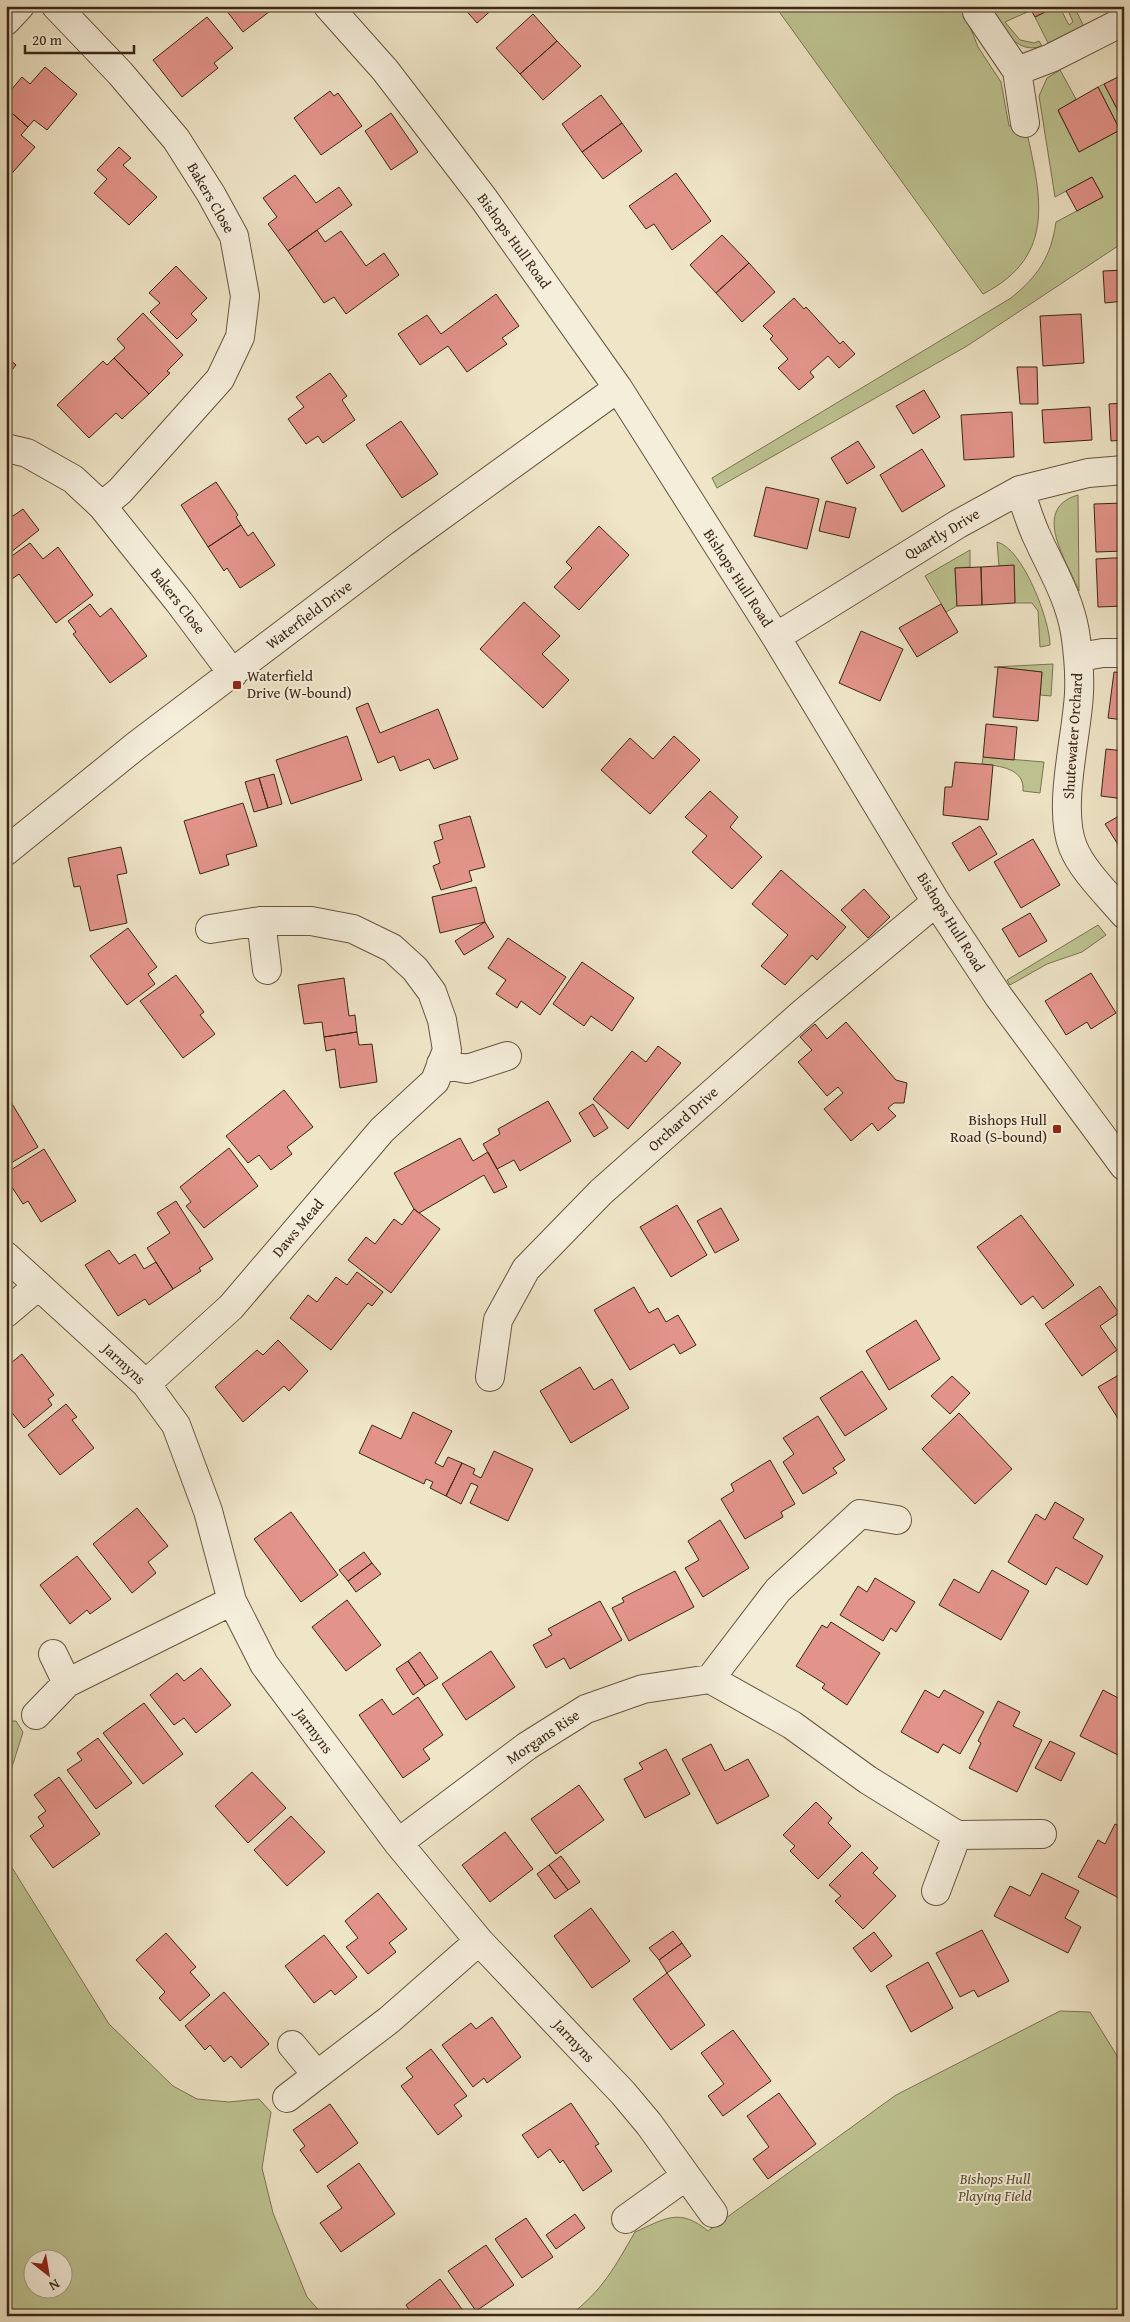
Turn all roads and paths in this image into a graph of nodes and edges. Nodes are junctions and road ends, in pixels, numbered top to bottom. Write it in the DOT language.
graph roads {
  1 [pos="20,6"];
  2 [pos="56,6"];
  3 [pos="328,6"];
  4 [pos="977,12"];
  5 [pos="6,21"];
  6 [pos="1124,21"];
  7 [pos="1018,71"];
  8 [pos="1025,124"];
  9 [pos="618,388"];
  10 [pos="6,448"];
  11 [pos="1124,470"];
  12 [pos="1020,490"];
  13 [pos="102,506"];
  14 [pos="776,636"];
  15 [pos="1124,653"];
  16 [pos="1078,657"];
  17 [pos="233,674"];
  18 [pos="6,851"];
  19 [pos="936,902"];
  20 [pos="1124,914"];
  21 [pos="261,921"];
  22 [pos="210,929"];
  23 [pos="267,970"];
  24 [pos="507,1056"];
  25 [pos="441,1064"];
  26 [pos="1124,1166"];
  27 [pos="6,1256"];
  28 [pos="38,1286"];
  29 [pos="6,1314"];
  30 [pos="490,1377"];
  31 [pos="146,1384"];
  32 [pos="897,1520"];
  33 [pos="232,1601"];
  34 [pos="53,1654"];
  35 [pos="710,1678"];
  36 [pos="67,1682"];
  37 [pos="36,1715"];
  38 [pos="1042,1834"];
  39 [pos="957,1835"];
  40 [pos="398,1843"];
  41 [pos="936,1891"];
  42 [pos="479,1941"];
  43 [pos="292,2045"];
  44 [pos="317,2075"];
  45 [pos="287,2098"];
  46 [pos="686,2176"];
  47 [pos="713,2213"];
  48 [pos="626,2219"];
  1 -- 5 [label="street"];
  2 -- 13 [label="street, Bakers Close"];
  3 -- 9 [label="street, Bishops Hull Road"];
  4 -- 7 [label="street"];
  6 -- 7 [label="street"];
  7 -- 8 [label="street"];
  9 -- 14 [label="street, Bishops Hull Road"];
  9 -- 17 [label="street, Waterfield Drive"];
  10 -- 13 [label="street, Bakers Close"];
  11 -- 12 [label="street, Quartly Drive"];
  12 -- 14 [label="street, Quartly Drive"];
  12 -- 16 [label="street, Shutewater Orchard"];
  13 -- 17 [label="street, Bakers Close"];
  14 -- 19 [label="street, Bishops Hull Road"];
  15 -- 16 [label="street"];
  16 -- 20 [label="street, Shutewater Orchard"];
  17 -- 18 [label="street, Waterfield Drive"];
  19 -- 26 [label="street, Bishops Hull Road"];
  19 -- 30 [label="street, Orchard Drive"];
  21 -- 22 [label="street, Daws Mead"];
  21 -- 23 [label="street"];
  21 -- 25 [label="street, Daws Mead"];
  24 -- 25 [label="street"];
  25 -- 31 [label="street, Daws Mead"];
  27 -- 28 [label="street, Jarmyns"];
  28 -- 29 [label="street"];
  28 -- 31 [label="street, Jarmyns"];
  31 -- 33 [label="street, Jarmyns"];
  32 -- 35 [label="street"];
  33 -- 36 [label="street"];
  33 -- 40 [label="street, Jarmyns"];
  34 -- 36 [label="street"];
  35 -- 39 [label="street"];
  35 -- 40 [label="street, Morgans Rise"];
  36 -- 37 [label="street"];
  38 -- 39 [label="street"];
  39 -- 41 [label="street"];
  40 -- 42 [label="street, Jarmyns"];
  42 -- 44 [label="street"];
  42 -- 46 [label="street, Jarmyns"];
  43 -- 44 [label="street"];
  44 -- 45 [label="street"];
  46 -- 47 [label="street, Jarmyns"];
  46 -- 48 [label="street"];
}
